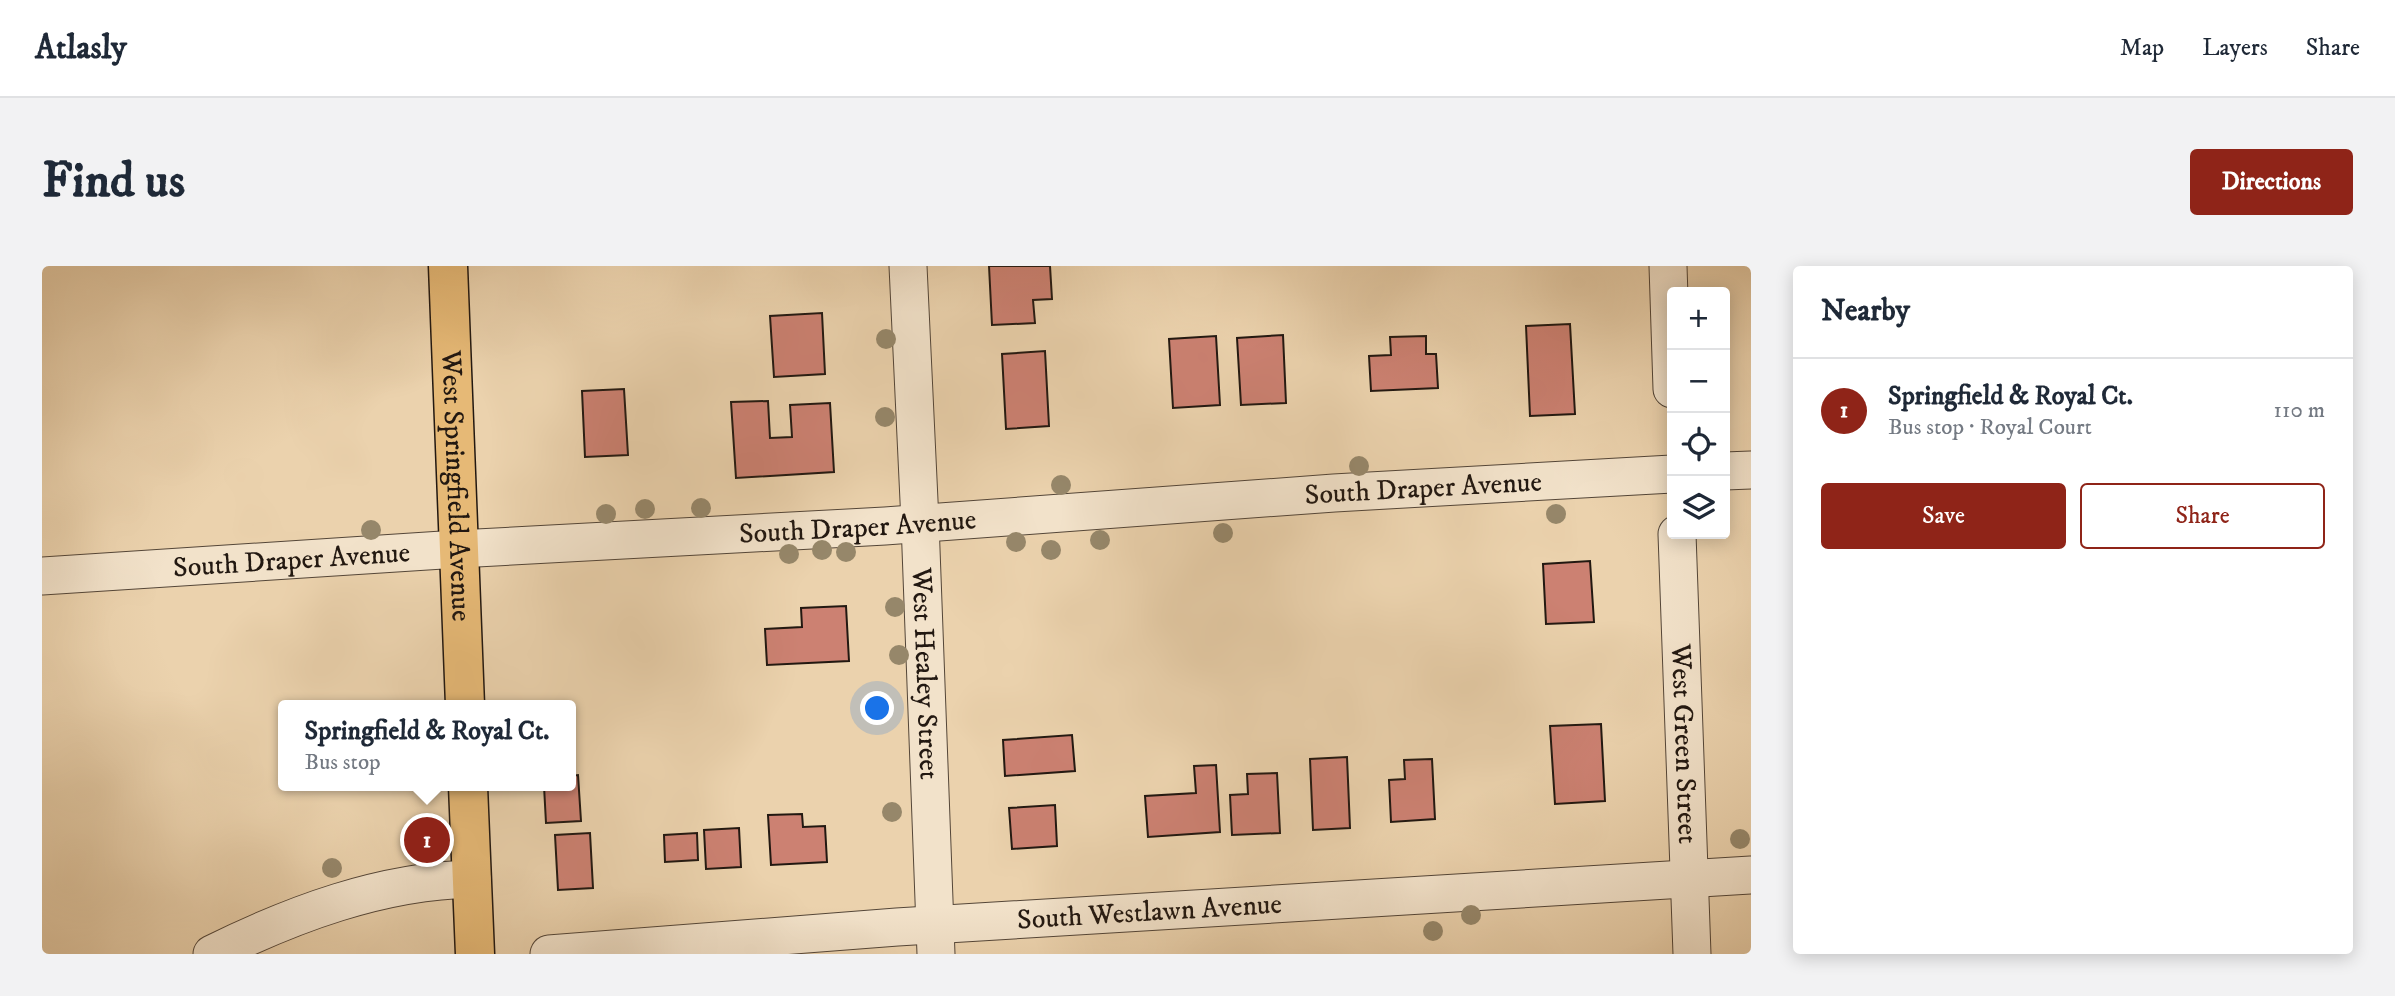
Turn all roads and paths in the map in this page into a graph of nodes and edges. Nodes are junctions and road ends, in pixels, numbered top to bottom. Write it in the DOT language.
graph roads {
  1 [pos="448,266"];
  2 [pos="908,266"];
  3 [pos="1668,266"];
  4 [pos="1671,350"];
  5 [pos="1751,470"];
  6 [pos="1730,471"];
  7 [pos="1667,474"];
  8 [pos="920,522"];
  9 [pos="1677,539"];
  10 [pos="458,549"];
  11 [pos="42,576"];
  12 [pos="465,700"];
  13 [pos="468,791"];
  14 [pos="1751,875"];
  15 [pos="472,879"];
  16 [pos="1690,879"];
  17 [pos="935,939"];
  18 [pos="212,954"];
  19 [pos="475,954"];
  20 [pos="550,954"];
  21 [pos="1692,954"];
  1 -- 10 [label="main road, West Springfield Avenue"];
  2 -- 8 [label="street, West Healey Street"];
  3 -- 4 [label="street"];
  5 -- 6 [label="street"];
  7 -- 8 [label="street, South Draper Avenue"];
  8 -- 10 [label="street, South Draper Avenue"];
  8 -- 17 [label="street, West Healey Street"];
  9 -- 16 [label="street, West Green Street"];
  10 -- 11 [label="street, South Draper Avenue"];
  10 -- 12 [label="main road, West Springfield Avenue"];
  13 -- 15 [label="main road"];
  14 -- 16 [label="street, South Westlawn Avenue"];
  15 -- 18 [label="street"];
  15 -- 19 [label="main road"];
  16 -- 17 [label="street, South Westlawn Avenue"];
  16 -- 21 [label="street, West Green Street"];
  17 -- 20 [label="street, South Westlawn Avenue"];
}
